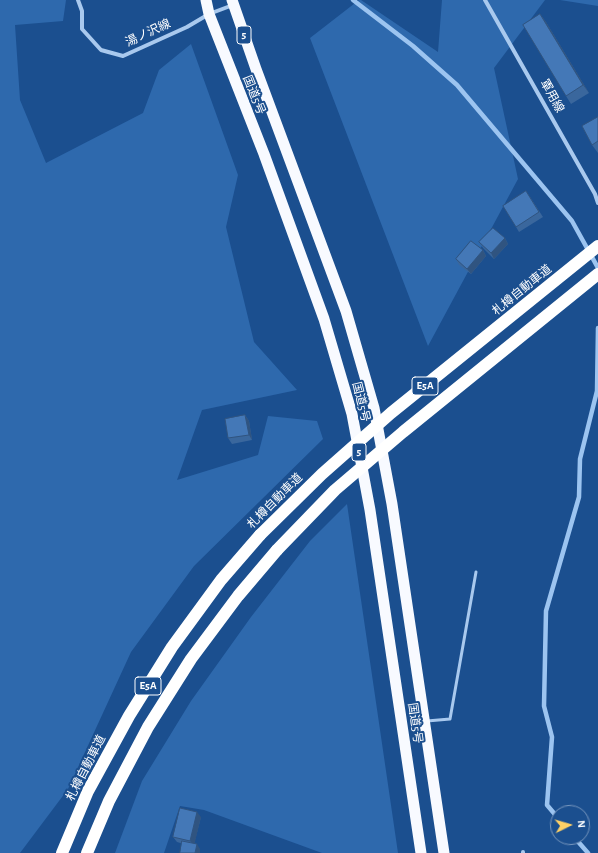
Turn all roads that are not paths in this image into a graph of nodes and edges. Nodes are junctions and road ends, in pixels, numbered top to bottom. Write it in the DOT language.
graph roads {
  1 [pos="78,0"];
  2 [pos="206,0"];
  3 [pos="485,0"];
  4 [pos="232,2"];
  5 [pos="209,14"];
  6 [pos="598,203"];
  7 [pos="598,246"];
  8 [pos="598,274"];
  9 [pos="476,572"];
  10 [pos="425,722"];
  11 [pos="62,853"];
  12 [pos="87,853"];
  13 [pos="421,853"];
  14 [pos="444,853"];
  1 -- 5 [label="street, 湯ノ沢線"];
  2 -- 5 [label="highway, 国道5号 / 5"];
  3 -- 6 [label="street, 軍用線"];
  4 -- 5 [label="street, 湯ノ沢線"];
  4 -- 10 [label="highway, 国道5号 / 5"];
  5 -- 13 [label="highway, 国道5号 / 5"];
  7 -- 11 [label="highway, 札樽自動車道 / E5A, bridge"];
  8 -- 12 [label="highway, E5A, bridge"];
  9 -- 10 [label="lane"];
  10 -- 14 [label="highway, 国道5号 / 5"];
}
